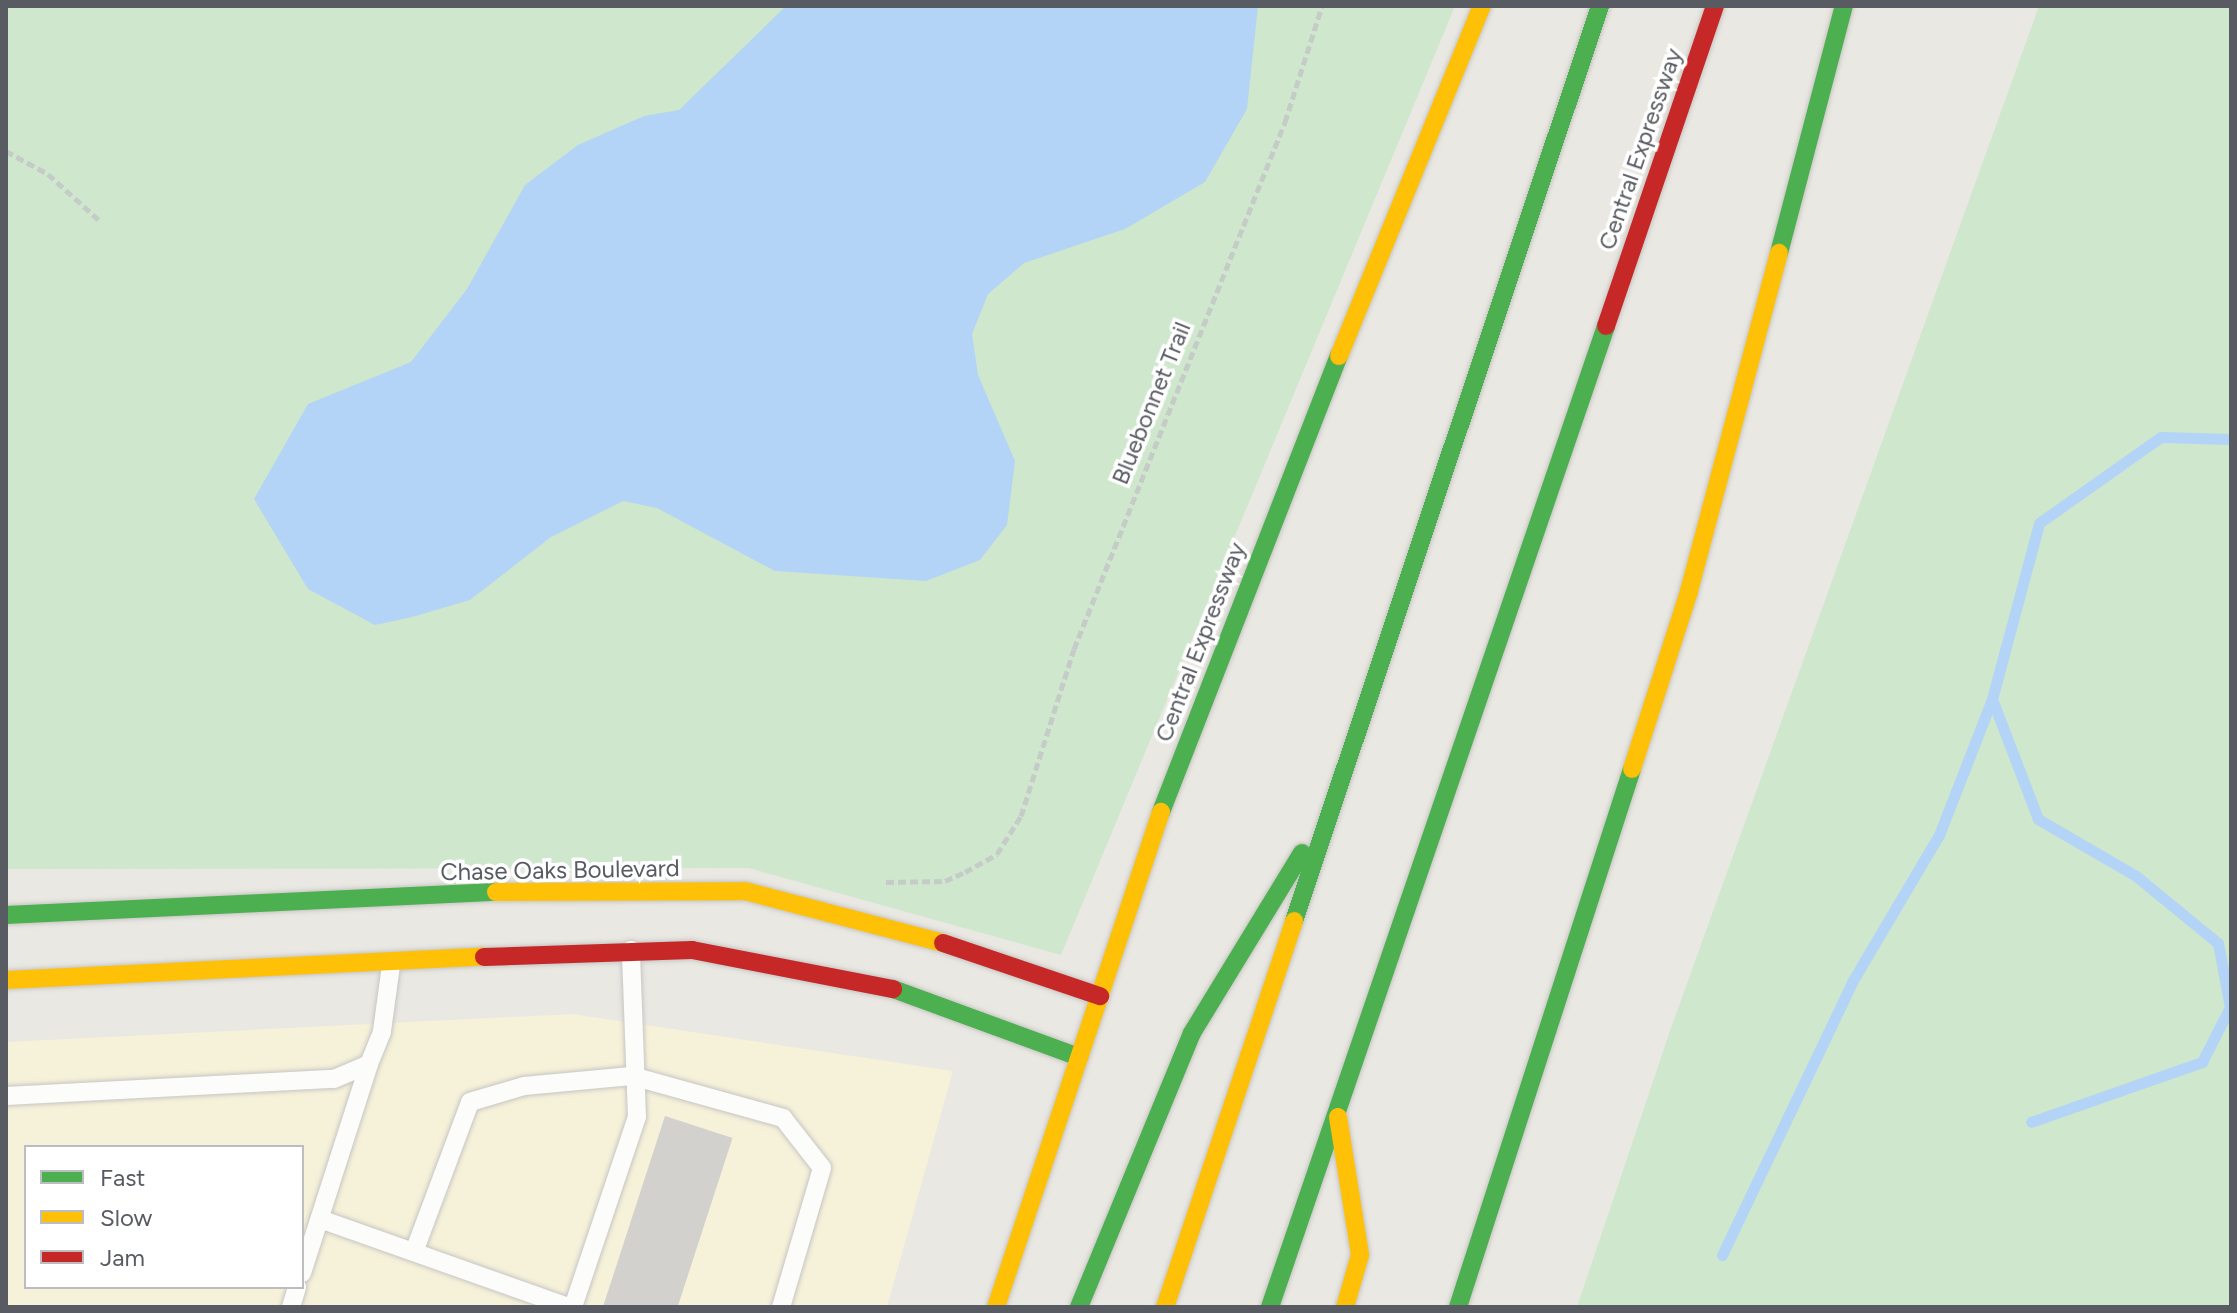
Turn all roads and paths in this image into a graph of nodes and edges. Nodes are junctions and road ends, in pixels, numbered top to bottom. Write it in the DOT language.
graph roads {
  1 [pos="1322,6"];
  2 [pos="1482,6"];
  3 [pos="1600,6"];
  4 [pos="1715,6"];
  5 [pos="1844,6"];
  6 [pos="6,151"];
  7 [pos="100,221"];
  8 [pos="1345,782"];
  9 [pos="1021,816"];
  10 [pos="6,915"];
  11 [pos="391,938"];
  12 [pos="631,950"];
  13 [pos="391,964"];
  14 [pos="6,980"];
  15 [pos="1100,996"];
  16 [pos="1079,1057"];
  17 [pos="369,1064"];
  18 [pos="632,1076"];
  19 [pos="6,1096"];
  20 [pos="1337,1111"];
  21 [pos="320,1219"];
  22 [pos="414,1252"];
  23 [pos="304,1267"];
  24 [pos="571,1307"];
  25 [pos="781,1307"];
  26 [pos="996,1307"];
  27 [pos="1079,1307"];
  28 [pos="1165,1307"];
  29 [pos="1270,1307"];
  30 [pos="1345,1307"];
  31 [pos="1458,1307"];
  1 -- 9 [label="path, Bluebonnet Trail"];
  2 -- 15 [label="main road, Central Expressway"];
  3 -- 8 [label="main road"];
  4 -- 20 [label="main road, Central Expressway"];
  5 -- 31 [label="main road"];
  6 -- 7 [label="path"];
  8 -- 27 [label="main road"];
  8 -- 28 [label="main road"];
  10 -- 15 [label="main road, Chase Oaks Boulevard"];
  11 -- 13 [label="main road"];
  12 -- 13 [label="main road"];
  12 -- 16 [label="main road"];
  12 -- 18 [label="lane"];
  13 -- 14 [label="main road"];
  13 -- 17 [label="lane"];
  15 -- 16 [label="main road, Central Expressway"];
  16 -- 26 [label="main road, Central Expressway"];
  17 -- 19 [label="lane"];
  17 -- 21 [label="lane"];
  18 -- 22 [label="lane"];
  18 -- 24 [label="lane"];
  18 -- 25 [label="lane"];
  20 -- 29 [label="main road, Central Expressway"];
  20 -- 30 [label="main road"];
  21 -- 22 [label="lane"];
  21 -- 23 [label="lane"];
  22 -- 24 [label="lane"];
}
